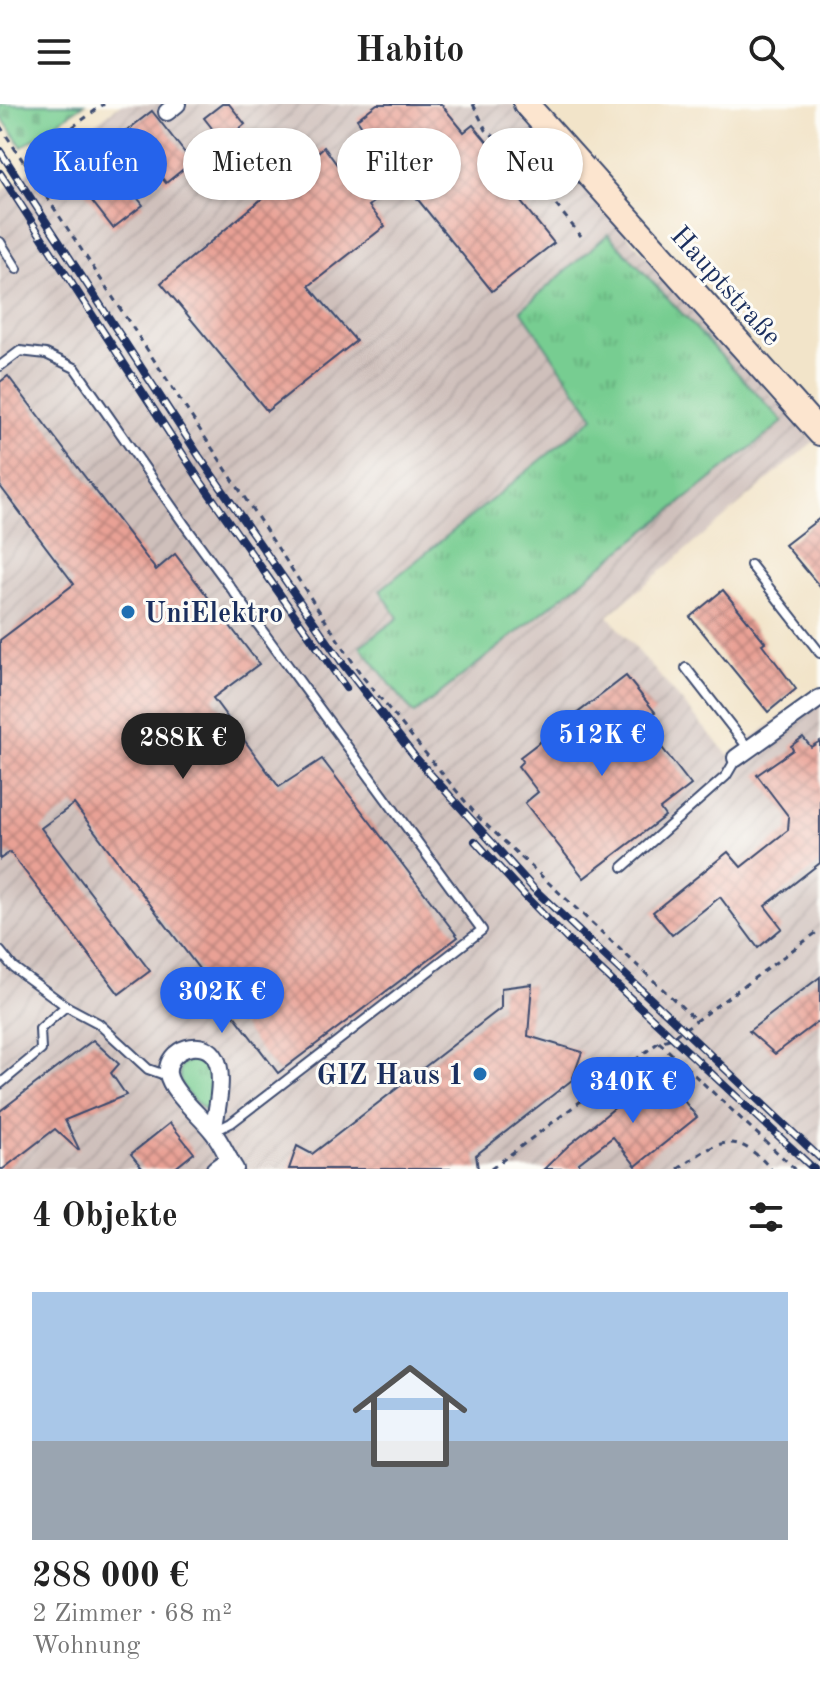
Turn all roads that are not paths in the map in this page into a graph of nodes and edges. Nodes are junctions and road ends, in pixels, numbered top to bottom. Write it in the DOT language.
graph roads {
  1 [pos="526,104"];
  2 [pos="0,242"];
  3 [pos="17,269"];
  4 [pos="0,366"];
  5 [pos="820,433"];
  6 [pos="751,565"];
  7 [pos="820,653"];
  8 [pos="686,668"];
  9 [pos="820,698"];
  10 [pos="742,754"];
  11 [pos="623,867"];
  12 [pos="0,951"];
  13 [pos="66,1006"];
  14 [pos="168,1076"];
  15 [pos="0,1084"];
  16 [pos="213,1132"];
  17 [pos="226,1166"];
  1 -- 5 [label="street, Hauptstraße"];
  2 -- 3 [label="lane"];
  4 -- 16 [label="lane"];
  6 -- 7 [label="lane"];
  8 -- 10 [label="lane"];
  9 -- 10 [label="street"];
  10 -- 11 [label="lane"];
  12 -- 13 [label="lane"];
  13 -- 14 [label="lane"];
  13 -- 15 [label="lane"];
  14 -- 16 [label="street"];
  14 -- 16 [label="street"];
  16 -- 17 [label="street"];
}
